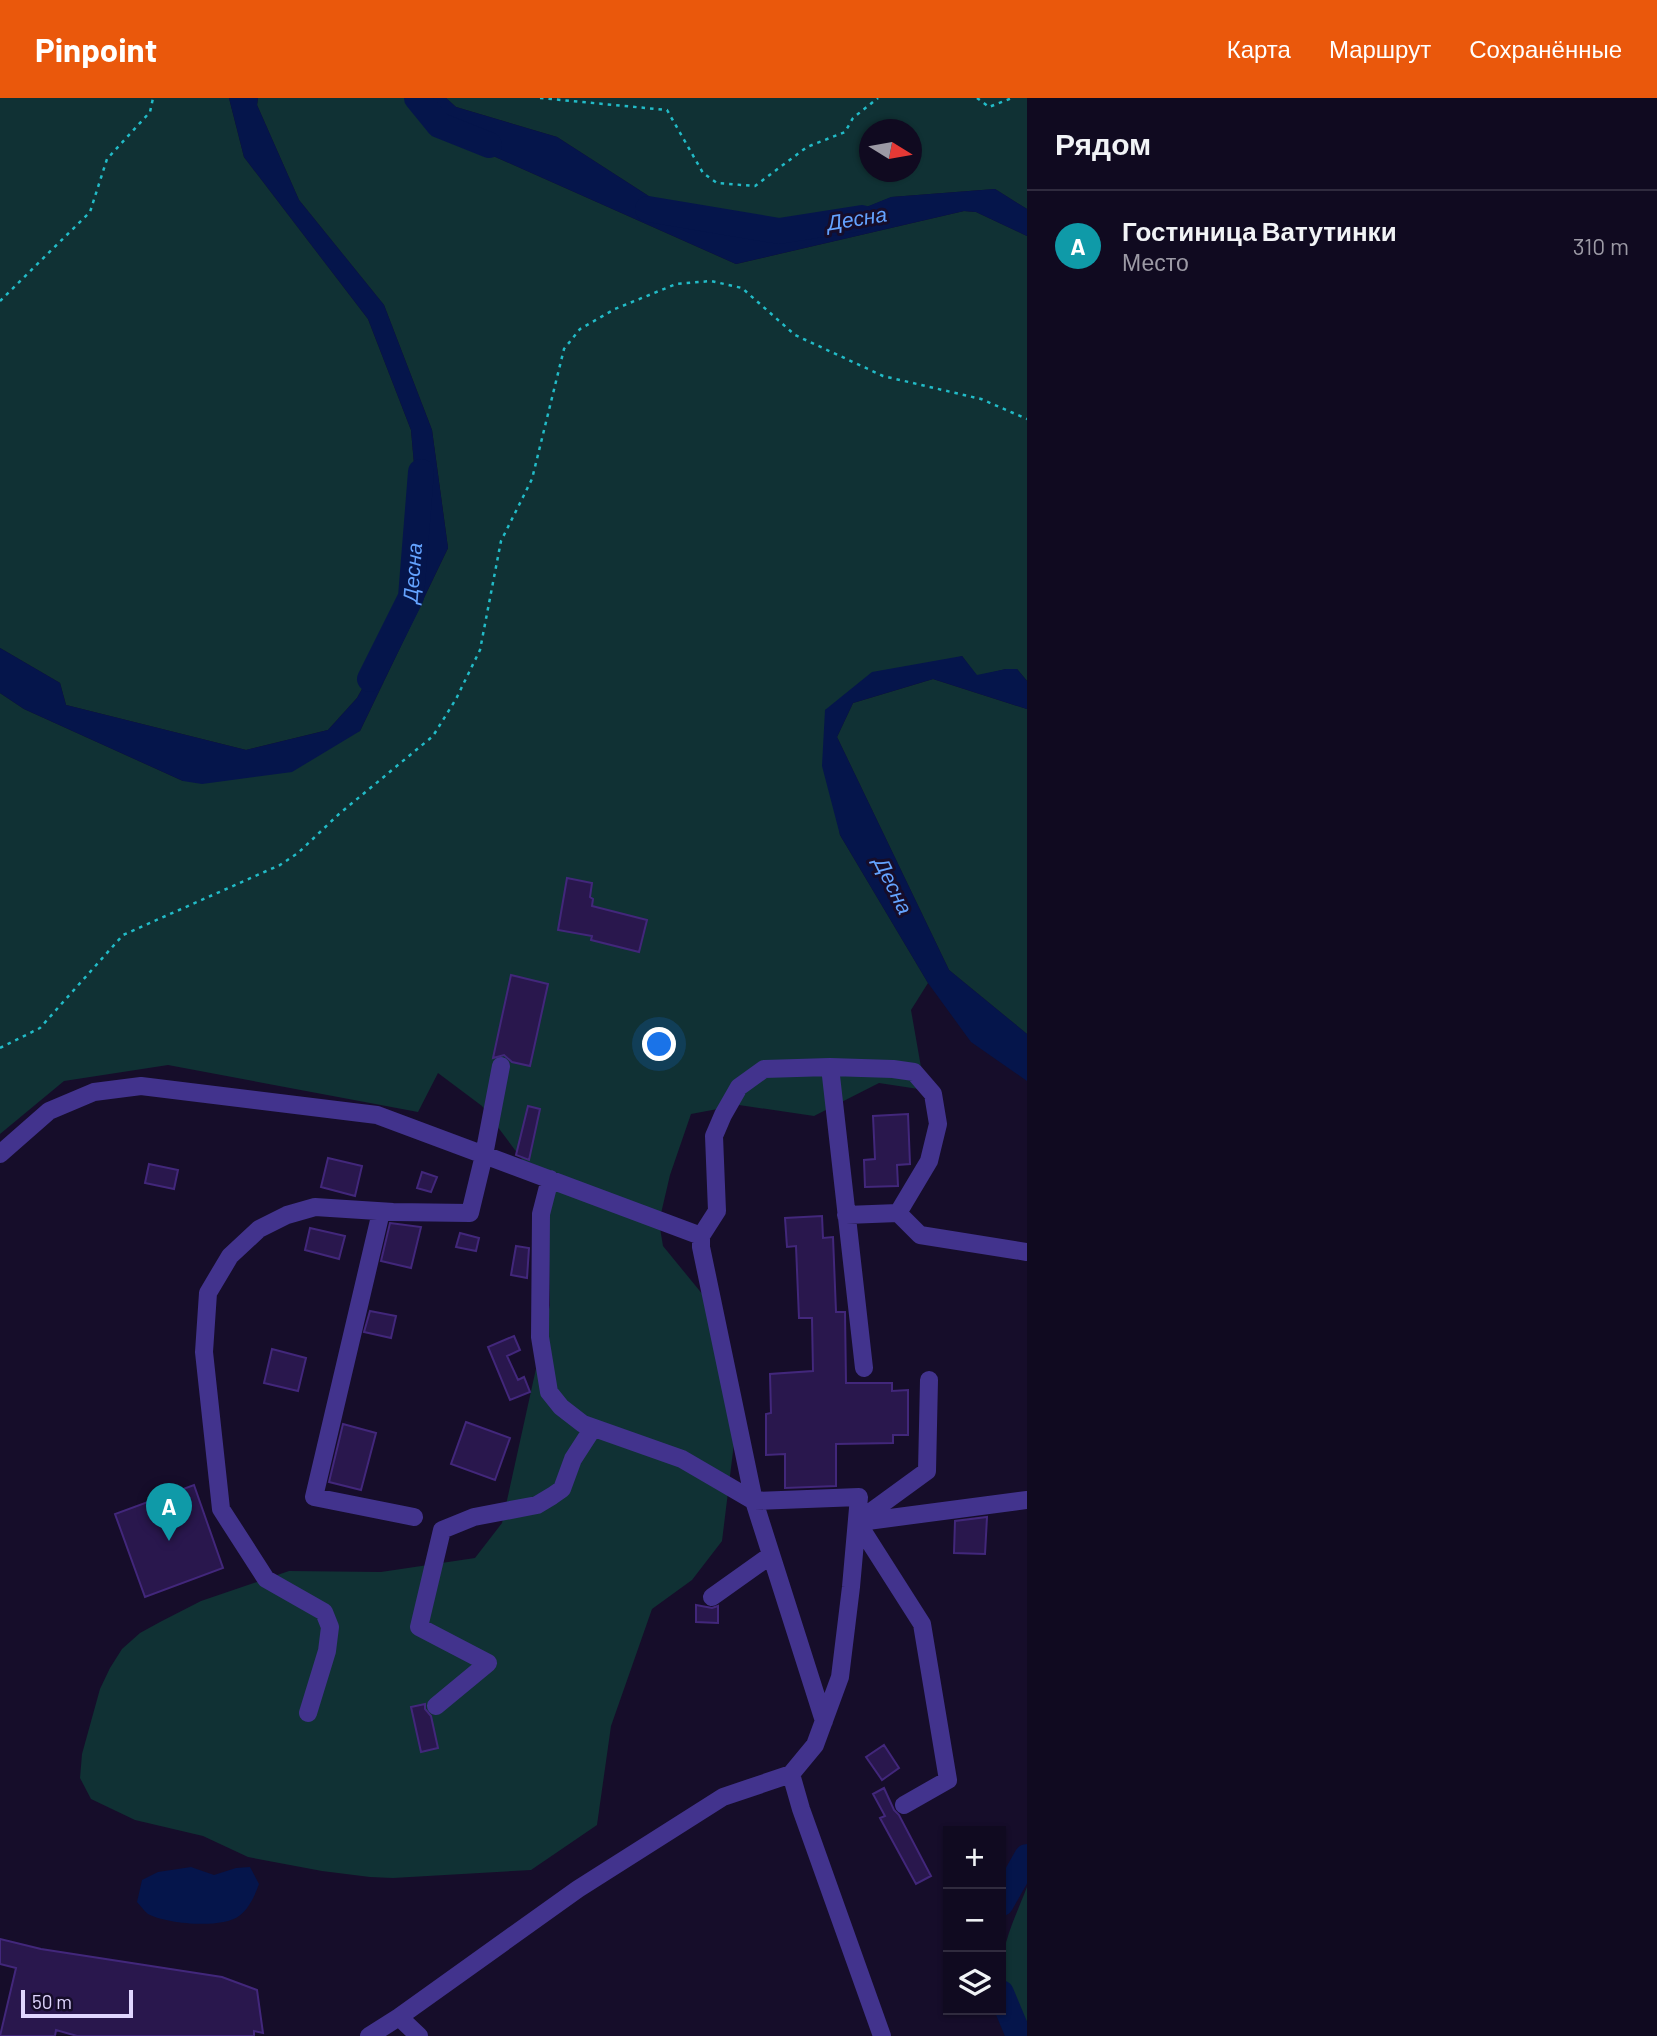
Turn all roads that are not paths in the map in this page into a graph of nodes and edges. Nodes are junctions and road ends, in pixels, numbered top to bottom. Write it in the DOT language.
graph roads {
  1 [pos="501,1066"];
  2 [pos="830,1067"];
  3 [pos="0,1154"];
  4 [pos="484,1155"];
  5 [pos="550,1179"];
  6 [pos="381,1212"];
  7 [pos="898,1213"];
  8 [pos="846,1214"];
  9 [pos="701,1236"];
  10 [pos="1027,1252"];
  11 [pos="864,1368"];
  12 [pos="929,1380"];
  13 [pos="593,1428"];
  14 [pos="1027,1500"];
  15 [pos="754,1501"];
  16 [pos="414,1517"];
  17 [pos="857,1522"];
  18 [pos="771,1556"];
  19 [pos="712,1597"];
  20 [pos="436,1706"];
  21 [pos="309,1713"];
  22 [pos="824,1721"];
  23 [pos="791,1774"];
  24 [pos="904,1805"];
  25 [pos="399,2017"];
  26 [pos="369,2036"];
  27 [pos="419,2036"];
  28 [pos="882,2036"];
  1 -- 4 [label="street"];
  2 -- 7 [label="street"];
  2 -- 8 [label="street"];
  2 -- 9 [label="street"];
  3 -- 4 [label="street"];
  4 -- 5 [label="street"];
  4 -- 6 [label="street"];
  5 -- 9 [label="street"];
  5 -- 13 [label="street"];
  6 -- 16 [label="street"];
  6 -- 21 [label="street"];
  7 -- 8 [label="street"];
  7 -- 10 [label="street"];
  8 -- 11 [label="street"];
  9 -- 15 [label="street"];
  12 -- 17 [label="street"];
  13 -- 15 [label="street"];
  13 -- 20 [label="street"];
  14 -- 17 [label="street"];
  15 -- 17 [label="street"];
  15 -- 18 [label="street"];
  17 -- 22 [label="street"];
  17 -- 24 [label="street"];
  18 -- 19 [label="street"];
  18 -- 22 [label="street"];
  22 -- 23 [label="street"];
  23 -- 25 [label="street"];
  23 -- 28 [label="street"];
  25 -- 26 [label="street"];
  25 -- 27 [label="street"];
}
